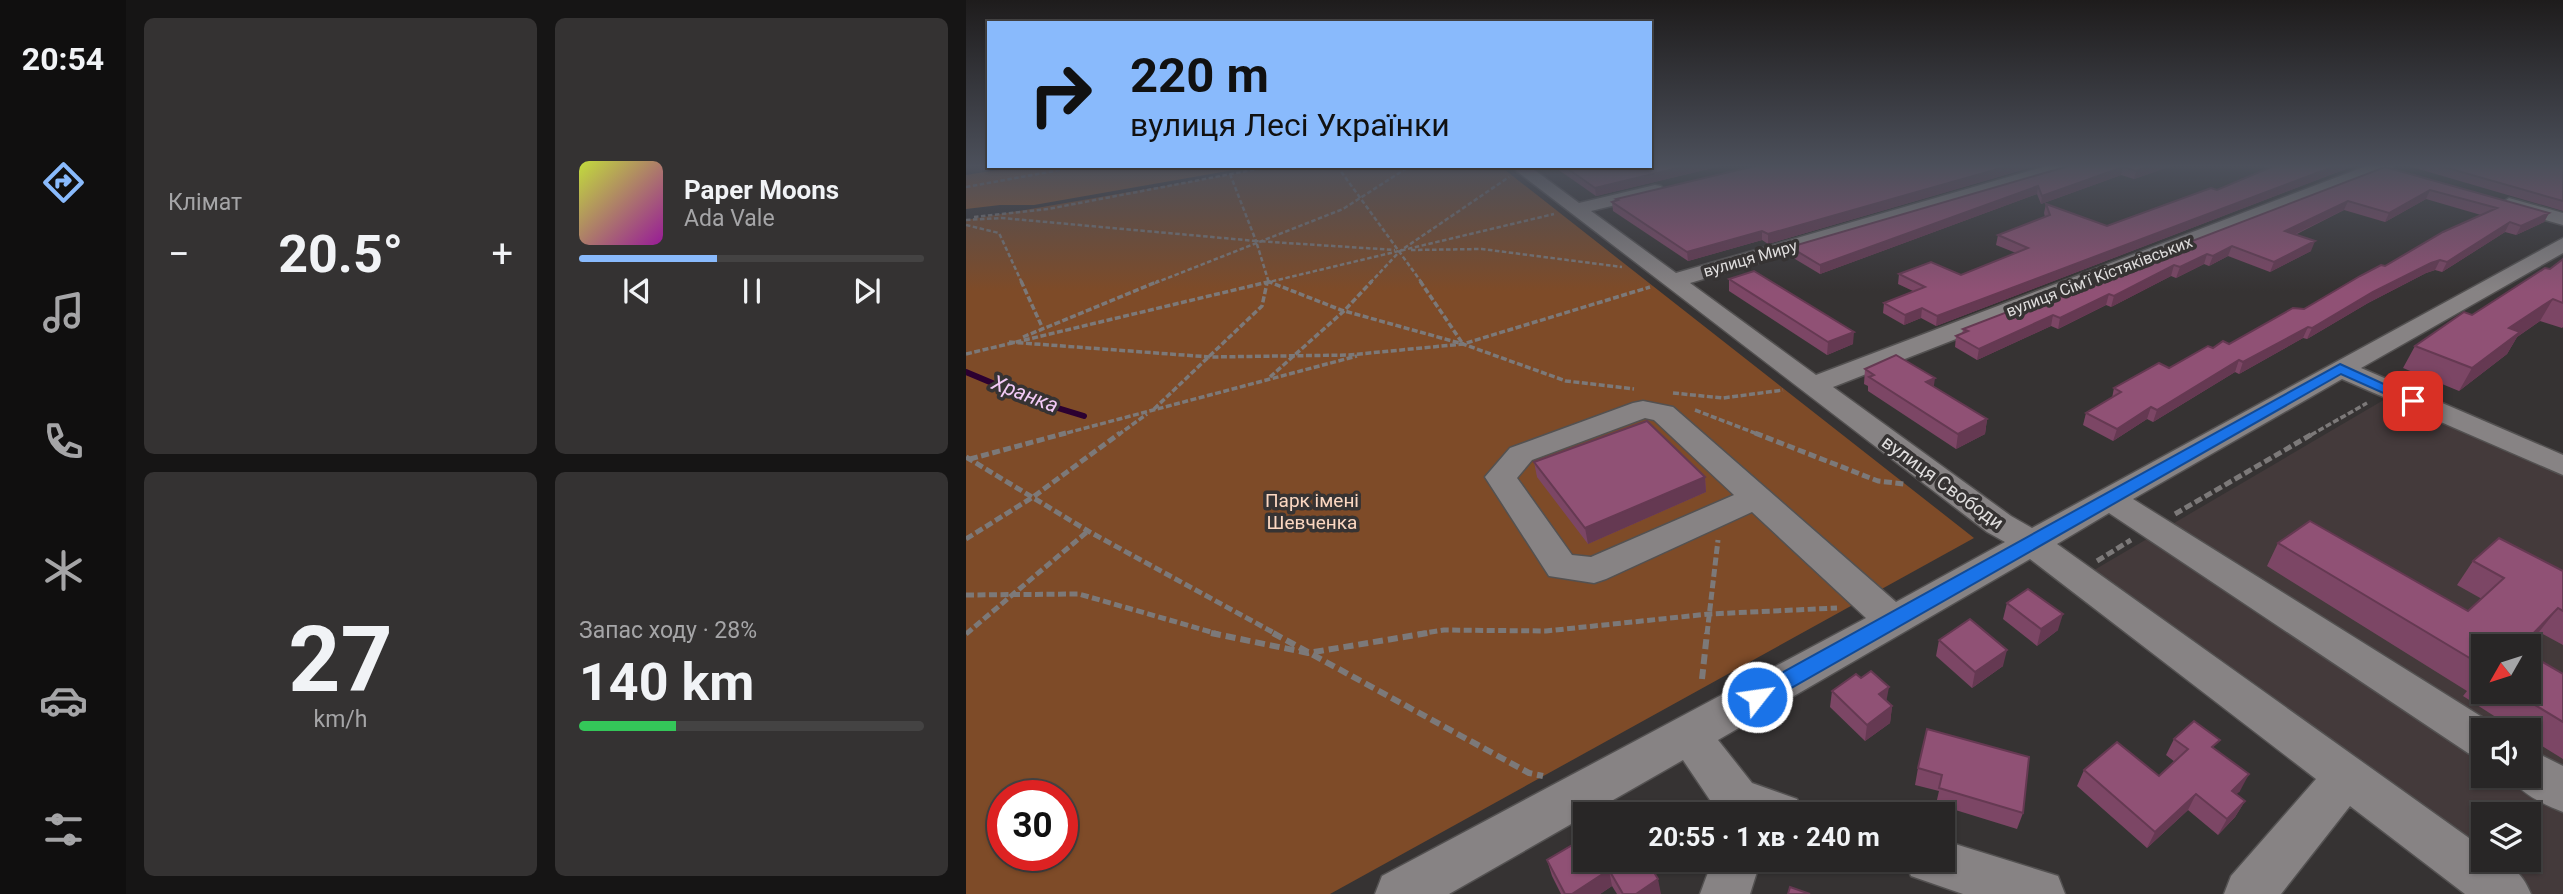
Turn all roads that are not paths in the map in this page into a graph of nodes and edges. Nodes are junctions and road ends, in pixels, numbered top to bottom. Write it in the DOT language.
graph roads {
  1 [pos="1573,207"];
  2 [pos="1586,207"];
  3 [pos="1918,207"];
  4 [pos="2284,207"];
  5 [pos="2519,207"];
  6 [pos="1576,209"];
  7 [pos="2563,219"];
  8 [pos="2563,244"];
  9 [pos="1666,276"];
  10 [pos="2340,368"];
  11 [pos="1811,386"];
  12 [pos="2563,466"];
  13 [pos="1757,497"];
  14 [pos="2108,498"];
  15 [pos="2031,542"];
  16 [pos="1892,620"];
  17 [pos="2471,732"];
  18 [pos="1690,736"];
  19 [pos="2346,777"];
  20 [pos="2541,777"];
  21 [pos="2563,791"];
  22 [pos="1734,802"];
  23 [pos="1955,867"];
  24 [pos="1732,872"];
  25 [pos="1401,894"];
  26 [pos="1724,894"];
  27 [pos="2040,894"];
  28 [pos="2249,894"];
  29 [pos="2506,894"];
  1 -- 6 [label="street, вулиця Свободи"];
  2 -- 6 [label="street"];
  3 -- 9 [label="street, вулиця Миру"];
  4 -- 11 [label="street, вулиця Сімʼї Кістяківських"];
  5 -- 7 [label="street"];
  6 -- 9 [label="street, вулиця Свободи"];
  8 -- 10 [label="street"];
  9 -- 11 [label="street, вулиця Свободи"];
  10 -- 12 [label="street"];
  10 -- 14 [label="street"];
  11 -- 15 [label="street, вулиця Свободи"];
  13 -- 13 [label="street"];
  13 -- 16 [label="street"];
  14 -- 15 [label="street"];
  14 -- 17 [label="street"];
  15 -- 16 [label="street"];
  15 -- 19 [label="street, вулиця Свободи"];
  16 -- 18 [label="street"];
  18 -- 22 [label="street"];
  18 -- 25 [label="street"];
  19 -- 28 [label="street"];
  19 -- 29 [label="street, вулиця Свободи"];
  20 -- 21 [label="street"];
  23 -- 27 [label="street"];
  24 -- 26 [label="street"];
}
